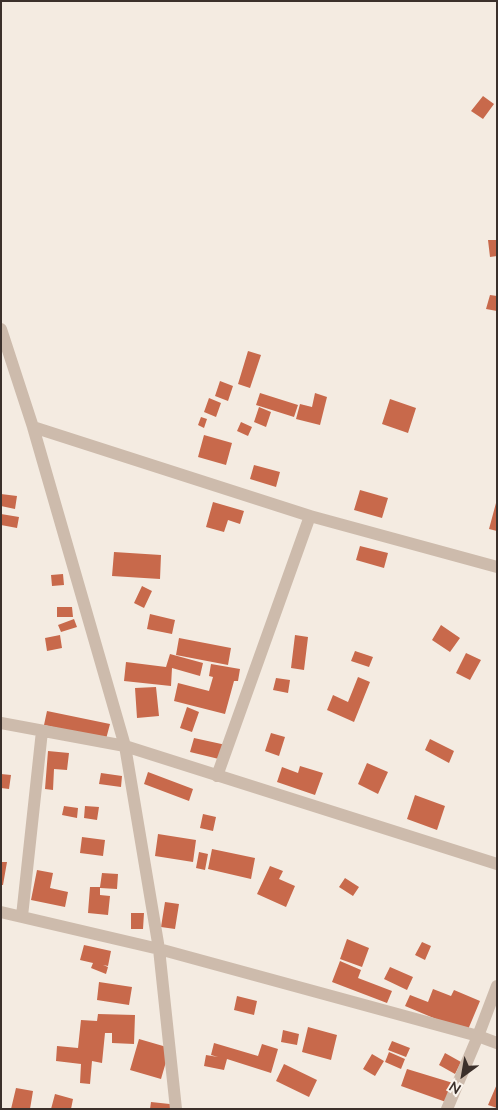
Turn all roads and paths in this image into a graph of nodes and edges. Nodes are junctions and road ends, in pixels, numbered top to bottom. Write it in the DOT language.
graph roads {
  1 [pos="1,329"];
  2 [pos="33,427"];
  3 [pos="310,516"];
  4 [pos="497,567"];
  5 [pos="1,723"];
  6 [pos="42,732"];
  7 [pos="125,746"];
  8 [pos="217,776"];
  9 [pos="497,864"];
  10 [pos="1,912"];
  11 [pos="22,916"];
  12 [pos="159,949"];
  13 [pos="497,986"];
  14 [pos="478,1036"];
  15 [pos="497,1042"];
  16 [pos="176,1109"];
  17 [pos="447,1109"];
  1 -- 2 [label="street"];
  2 -- 3 [label="street"];
  2 -- 7 [label="street"];
  3 -- 4 [label="street"];
  3 -- 8 [label="street"];
  5 -- 6 [label="street"];
  6 -- 7 [label="street"];
  6 -- 11 [label="street"];
  7 -- 8 [label="street"];
  7 -- 12 [label="street"];
  8 -- 9 [label="street"];
  10 -- 11 [label="street"];
  11 -- 12 [label="street"];
  12 -- 14 [label="street"];
  12 -- 16 [label="street"];
  13 -- 14 [label="street"];
  14 -- 15 [label="street"];
  14 -- 17 [label="street"];
}
